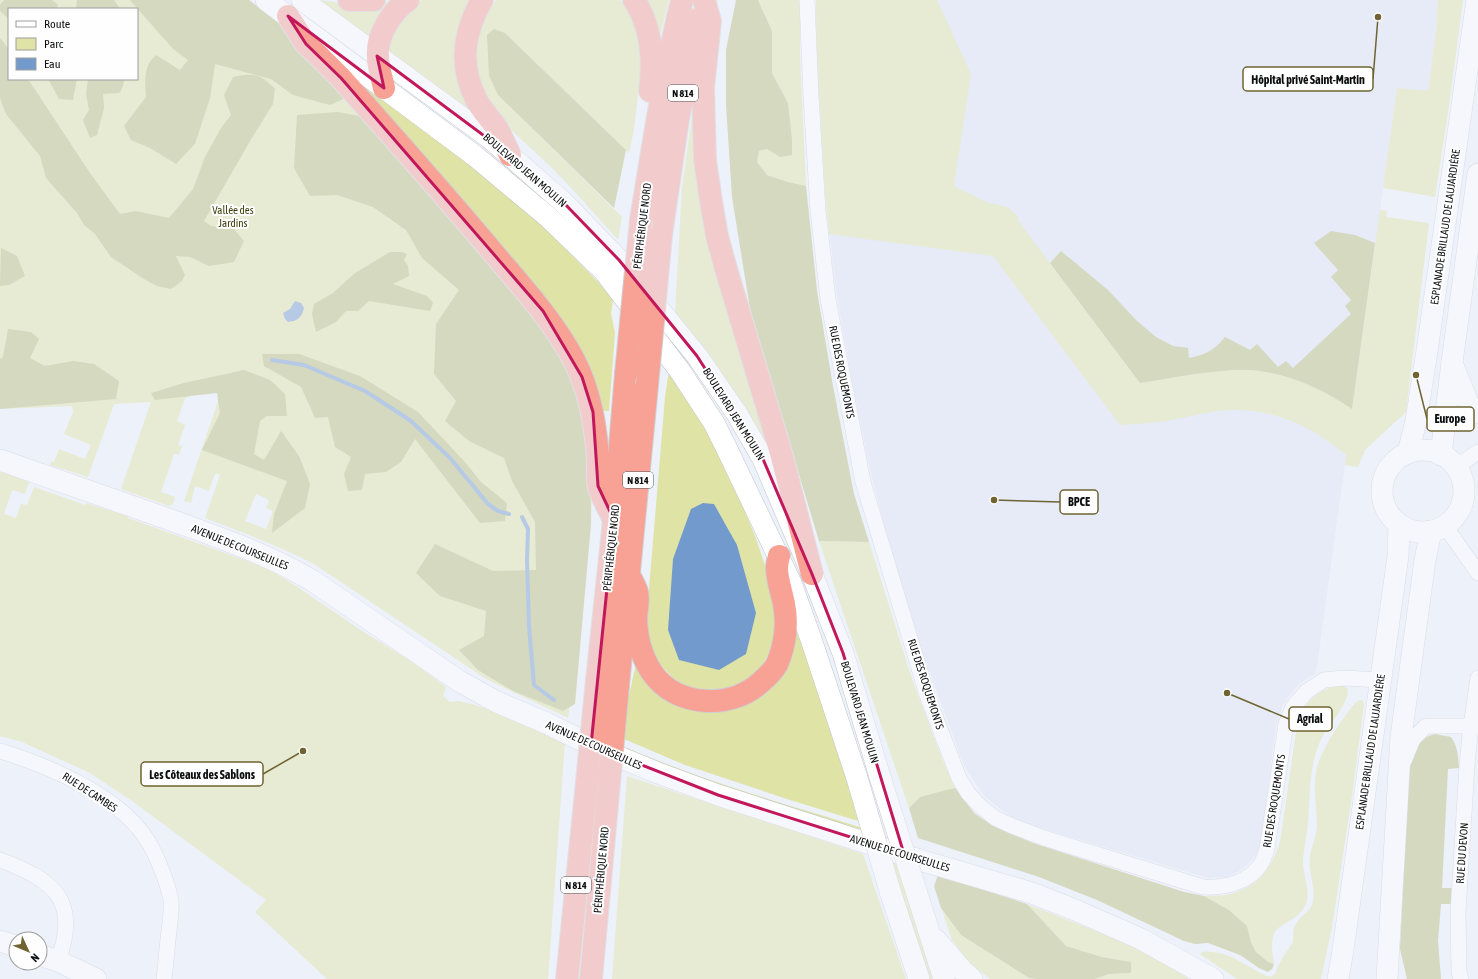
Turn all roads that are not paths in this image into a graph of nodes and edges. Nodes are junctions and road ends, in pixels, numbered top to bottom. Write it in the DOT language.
graph roads {
  1 [pos="266,0"];
  2 [pos="302,0"];
  3 [pos="349,0"];
  4 [pos="374,0"];
  5 [pos="408,0"];
  6 [pos="482,0"];
  7 [pos="634,0"];
  8 [pos="682,0"];
  9 [pos="704,0"];
  10 [pos="807,0"];
  11 [pos="1477,0"];
  12 [pos="288,16"];
  13 [pos="377,56"];
  14 [pos="384,88"];
  15 [pos="656,126"];
  16 [pos="510,155"];
  17 [pos="1478,174"];
  18 [pos="1452,362"];
  19 [pos="1478,413"];
  20 [pos="1478,452"];
  21 [pos="1408,453"];
  22 [pos="0,460"];
  23 [pos="1449,461"];
  24 [pos="614,520"];
  25 [pos="1399,525"];
  26 [pos="1438,528"];
  27 [pos="778,556"];
  28 [pos="1478,573"];
  29 [pos="812,574"];
  30 [pos="629,575"];
  31 [pos="1478,678"];
  32 [pos="1380,680"];
  33 [pos="1471,726"];
  34 [pos="0,751"];
  35 [pos="1398,774"];
  36 [pos="0,860"];
  37 [pos="930,932"];
  38 [pos="1390,942"];
  39 [pos="49,958"];
  40 [pos="96,979"];
  41 [pos="164,979"];
  42 [pos="567,979"];
  43 [pos="591,979"];
  44 [pos="919,979"];
  45 [pos="944,979"];
  46 [pos="972,979"];
  47 [pos="1213,979"];
  48 [pos="1338,979"];
  49 [pos="1387,979"];
  50 [pos="1399,979"];
  51 [pos="1460,979"];
  1 -- 12 [label="street, BOULEVARD JEAN MOULIN"];
  2 -- 13 [label="street, BOULEVARD JEAN MOULIN"];
  3 -- 4 [label="highway"];
  5 -- 13 [label="highway"];
  6 -- 16 [label="highway"];
  7 -- 15 [label="highway"];
  8 -- 15 [label="highway, PÉRIPHÉRIQUE NORD / N 814"];
  9 -- 29 [label="highway"];
  9 -- 30 [label="highway, PÉRIPHÉRIQUE NORD / N 814, bridge"];
  10 -- 32 [label="street, RUE DES ROQUEMONTS"];
  11 -- 21 [label="street, ESPLANADE BRILLAUD DE LAUJARDIÈRE"];
  12 -- 14 [label="street, BOULEVARD JEAN MOULIN"];
  12 -- 24 [label="highway"];
  13 -- 14 [label="highway"];
  13 -- 16 [label="street, BOULEVARD JEAN MOULIN"];
  14 -- 27 [label="street, BOULEVARD JEAN MOULIN"];
  15 -- 24 [label="highway, PÉRIPHÉRIQUE NORD / N 814, bridge"];
  16 -- 29 [label="street, BOULEVARD JEAN MOULIN"];
  17 -- 18 [label="street"];
  18 -- 19 [label="street"];
  18 -- 23 [label="street"];
  20 -- 23 [label="street"];
  21 -- 23 [label="street"];
  21 -- 25 [label="street"];
  22 -- 47 [label="street, AVENUE DE COURSEULLES"];
  23 -- 26 [label="street"];
  24 -- 42 [label="highway, PÉRIPHÉRIQUE NORD / N 814, bridge"];
  25 -- 26 [label="street"];
  25 -- 32 [label="street, ESPLANADE BRILLAUD DE LAUJARDIÈRE"];
  26 -- 28 [label="street"];
  26 -- 35 [label="street"];
  27 -- 30 [label="highway"];
  27 -- 44 [label="street, BOULEVARD JEAN MOULIN, bridge"];
  29 -- 37 [label="street, BOULEVARD JEAN MOULIN, bridge"];
  30 -- 43 [label="highway, PÉRIPHÉRIQUE NORD / N 814, bridge"];
  31 -- 33 [label="street, RUE DU DEVON"];
  32 -- 48 [label="street, ESPLANADE BRILLAUD DE LAUJARDIÈRE"];
  33 -- 35 [label="street"];
  33 -- 51 [label="street, RUE DU DEVON"];
  34 -- 41 [label="street, RUE DE CAMBES"];
  35 -- 38 [label="street"];
  36 -- 39 [label="street"];
  37 -- 45 [label="street, BOULEVARD JEAN MOULIN"];
  37 -- 46 [label="street"];
  38 -- 49 [label="street"];
  38 -- 50 [label="street"];
  39 -- 40 [label="street"];
}
